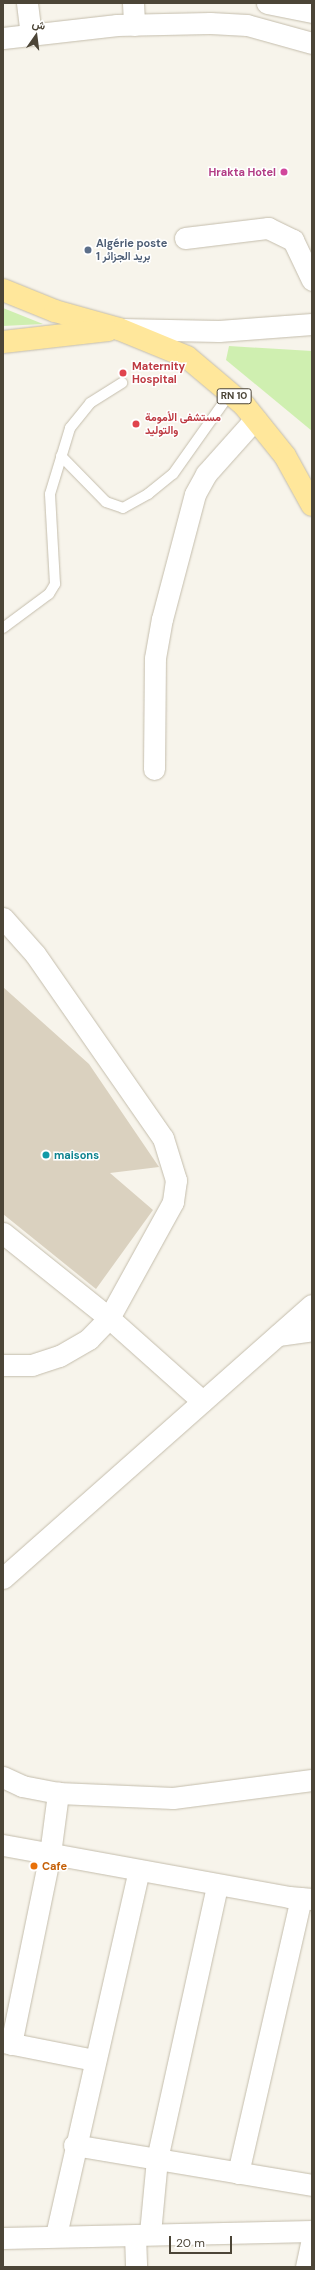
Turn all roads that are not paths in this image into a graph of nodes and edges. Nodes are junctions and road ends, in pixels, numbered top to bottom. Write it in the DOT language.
graph roads {
  1 [pos="27,3"];
  2 [pos="133,3"];
  3 [pos="254,3"];
  4 [pos="267,3"];
  5 [pos="312,12"];
  6 [pos="134,25"];
  7 [pos="248,25"];
  8 [pos="31,35"];
  9 [pos="3,38"];
  10 [pos="312,43"];
  11 [pos="185,238"];
  12 [pos="312,280"];
  13 [pos="3,290"];
  14 [pos="312,324"];
  15 [pos="119,329"];
  16 [pos="3,342"];
  17 [pos="122,383"];
  18 [pos="231,392"];
  19 [pos="255,419"];
  20 [pos="61,456"];
  21 [pos="312,505"];
  22 [pos="3,628"];
  23 [pos="154,769"];
  24 [pos="3,918"];
  25 [pos="3,1234"];
  26 [pos="312,1305"];
  27 [pos="109,1318"];
  28 [pos="312,1330"];
  29 [pos="277,1335"];
  30 [pos="3,1365"];
  31 [pos="202,1401"];
  32 [pos="3,1578"];
  33 [pos="3,1777"];
  34 [pos="312,1780"];
  35 [pos="58,1793"];
  36 [pos="3,1846"];
  37 [pos="50,1854"];
  38 [pos="139,1870"];
  39 [pos="217,1885"];
  40 [pos="307,1898"];
  41 [pos="7,2043"];
  42 [pos="94,2060"];
  43 [pos="74,2145"];
  44 [pos="157,2159"];
  45 [pos="238,2173"];
  46 [pos="312,2185"];
  47 [pos="312,2231"];
  48 [pos="142,2234"];
  49 [pos="56,2235"];
  50 [pos="3,2238"];
  51 [pos="312,2239"];
  52 [pos="136,2267"];
  53 [pos="306,2267"];
  1 -- 8 [label="street"];
  2 -- 6 [label="street"];
  3 -- 7 [label="street"];
  4 -- 5 [label="street"];
  6 -- 7 [label="street"];
  6 -- 8 [label="street"];
  7 -- 10 [label="street"];
  8 -- 9 [label="street"];
  11 -- 12 [label="street"];
  13 -- 15 [label="main road, RN 10"];
  14 -- 15 [label="street"];
  15 -- 16 [label="main road, RN 10"];
  15 -- 18 [label="main road, RN 10"];
  17 -- 20 [label="lane"];
  18 -- 19 [label="main road, RN 10"];
  18 -- 20 [label="lane"];
  19 -- 21 [label="main road, RN 10"];
  19 -- 23 [label="street"];
  20 -- 22 [label="lane"];
  24 -- 27 [label="street"];
  25 -- 27 [label="street"];
  26 -- 29 [label="street"];
  27 -- 30 [label="street"];
  27 -- 31 [label="street"];
  28 -- 29 [label="street"];
  29 -- 31 [label="street"];
  31 -- 32 [label="street"];
  33 -- 35 [label="street"];
  34 -- 35 [label="street"];
  35 -- 37 [label="street"];
  36 -- 37 [label="street"];
  37 -- 38 [label="street"];
  37 -- 41 [label="street"];
  38 -- 39 [label="street"];
  38 -- 42 [label="street"];
  39 -- 40 [label="street"];
  39 -- 44 [label="street"];
  40 -- 45 [label="street"];
  41 -- 42 [label="street"];
  42 -- 43 [label="street"];
  43 -- 44 [label="street"];
  43 -- 49 [label="street"];
  44 -- 45 [label="street"];
  44 -- 48 [label="street"];
  45 -- 46 [label="street"];
  47 -- 48 [label="street"];
  48 -- 49 [label="street"];
  48 -- 52 [label="street"];
  49 -- 50 [label="street"];
  51 -- 53 [label="street"];
}
